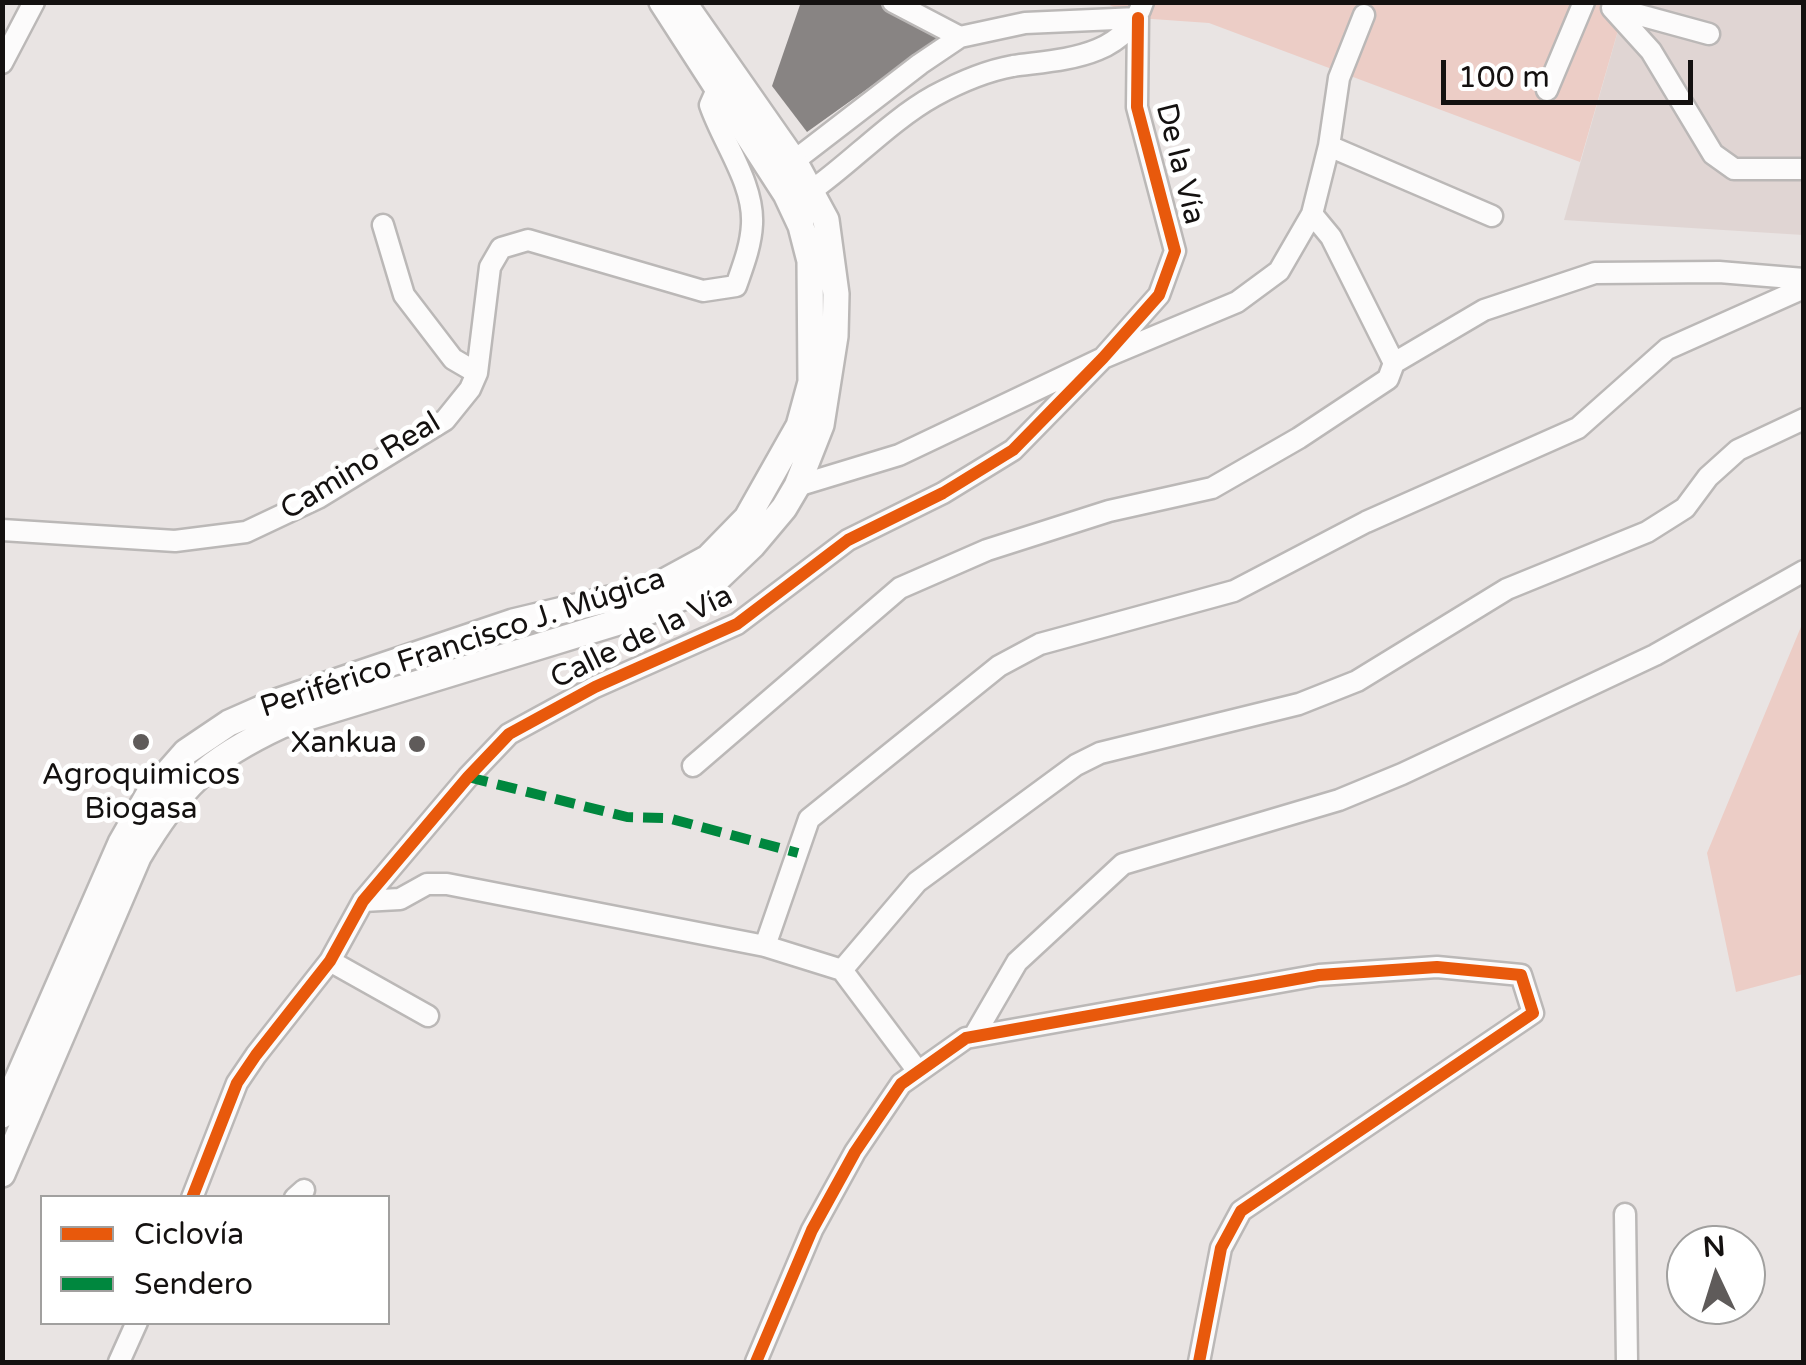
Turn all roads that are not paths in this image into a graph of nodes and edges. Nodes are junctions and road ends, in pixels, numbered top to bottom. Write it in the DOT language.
graph roads {
  1 [pos="34,2"];
  2 [pos="662,2"];
  3 [pos="682,2"];
  4 [pos="893,2"];
  5 [pos="1584,2"];
  6 [pos="1612,5"];
  7 [pos="1140,10"];
  8 [pos="1364,15"];
  9 [pos="1709,34"];
  10 [pos="960,38"];
  11 [pos="2,63"];
  12 [pos="718,88"];
  13 [pos="1547,90"];
  14 [pos="1330,146"];
  15 [pos="794,161"];
  16 [pos="1804,169"];
  17 [pos="811,191"];
  18 [pos="1312,214"];
  19 [pos="1492,216"];
  20 [pos="383,224"];
  21 [pos="1804,278"];
  22 [pos="1804,288"];
  23 [pos="1103,358"];
  24 [pos="1394,363"];
  25 [pos="477,373"];
  26 [pos="1804,419"];
  27 [pos="797,486"];
  28 [pos="2,530"];
  29 [pos="1804,571"];
  30 [pos="694,766"];
  31 [pos="363,901"];
  32 [pos="765,946"];
  33 [pos="330,960"];
  34 [pos="842,970"];
  35 [pos="428,1016"];
  36 [pos="974,1036"];
  37 [pos="917,1070"];
  38 [pos="2,1115"];
  39 [pos="2,1174"];
  40 [pos="193,1195"];
  41 [pos="1625,1214"];
  42 [pos="136,1325"];
  43 [pos="119,1362"];
  44 [pos="756,1362"];
  45 [pos="1198,1362"];
  46 [pos="1627,1362"];
  1 -- 11 [label="street"];
  2 -- 12 [label="main road, Periférico Francisco J. Múgica"];
  3 -- 15 [label="main road, Periférico Francisco J. Múgica"];
  4 -- 10 [label="street"];
  5 -- 13 [label="street"];
  6 -- 9 [label="street"];
  6 -- 16 [label="street"];
  7 -- 10 [label="street"];
  7 -- 17 [label="street"];
  7 -- 23 [label="street, De la Vía"];
  8 -- 14 [label="street"];
  10 -- 15 [label="street"];
  12 -- 25 [label="street, Camino Real"];
  12 -- 38 [label="main road, Periférico Francisco J. Múgica"];
  14 -- 18 [label="street"];
  14 -- 19 [label="street"];
  15 -- 17 [label="main road, Periférico Francisco J. Múgica"];
  17 -- 27 [label="main road, Periférico Francisco J. Múgica"];
  18 -- 23 [label="street"];
  18 -- 24 [label="street"];
  20 -- 25 [label="street"];
  21 -- 24 [label="street"];
  22 -- 32 [label="street"];
  23 -- 27 [label="street"];
  23 -- 31 [label="street, Calle de la Vía"];
  24 -- 30 [label="street"];
  25 -- 28 [label="street, Camino Real"];
  26 -- 34 [label="street"];
  27 -- 39 [label="main road, Periférico Francisco J. Múgica"];
  29 -- 36 [label="street"];
  31 -- 32 [label="street"];
  31 -- 33 [label="street, Calle de la Vía"];
  32 -- 34 [label="street"];
  33 -- 35 [label="street"];
  33 -- 40 [label="street, Calle de la Vía"];
  34 -- 37 [label="street"];
  36 -- 37 [label="street"];
  36 -- 45 [label="street"];
  37 -- 44 [label="street"];
  41 -- 46 [label="street"];
  42 -- 43 [label="street"];
}
